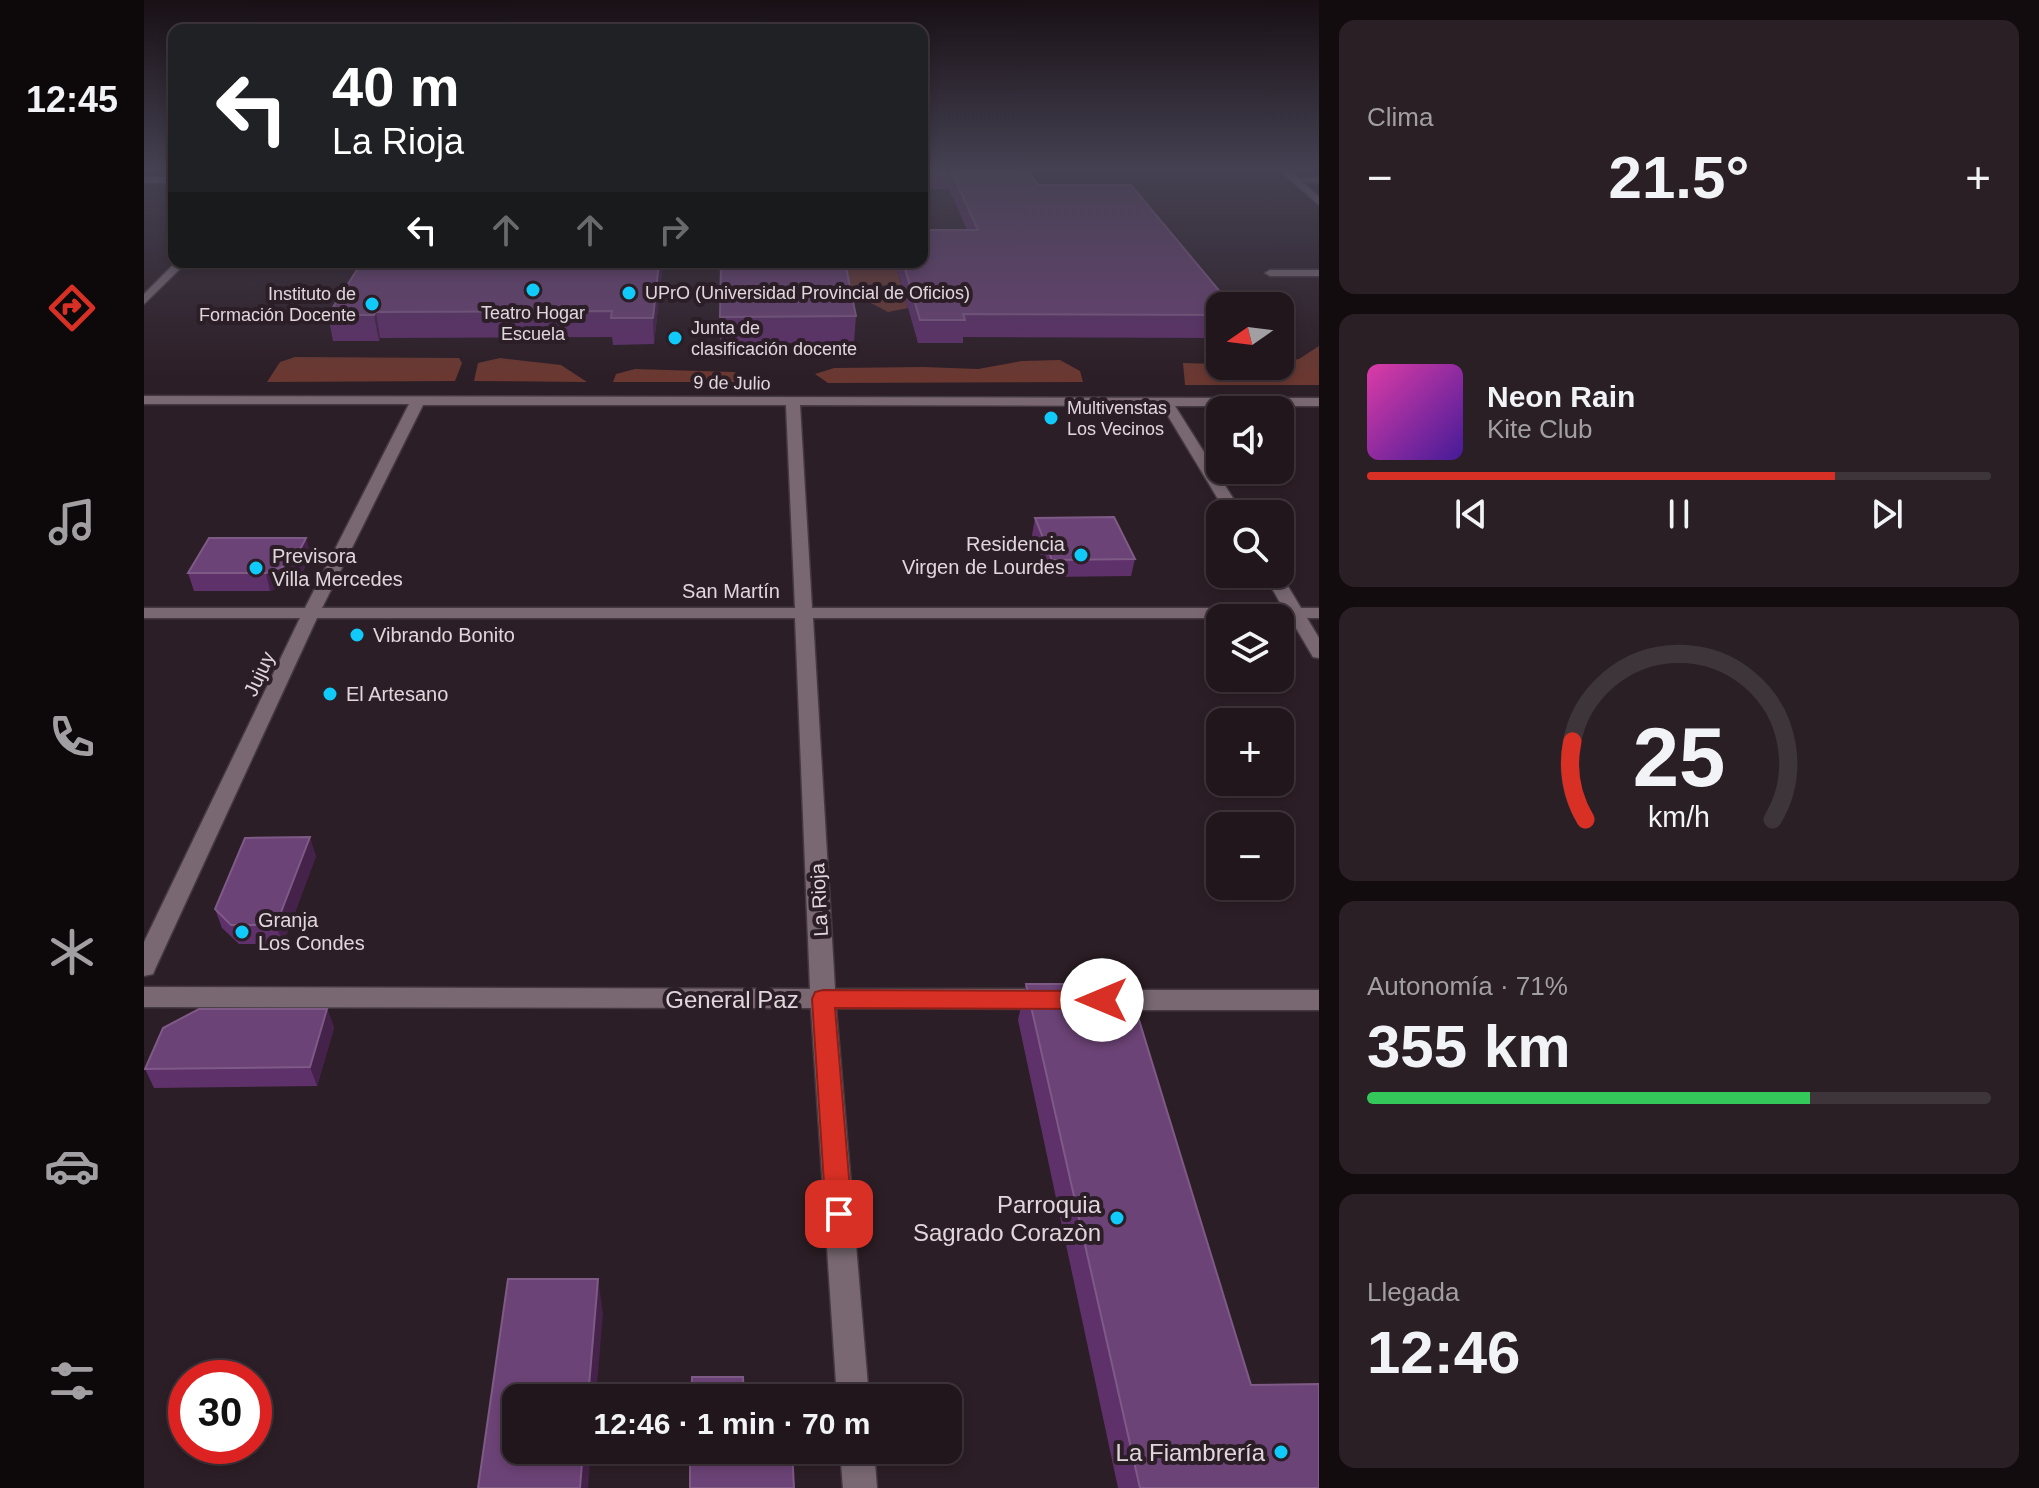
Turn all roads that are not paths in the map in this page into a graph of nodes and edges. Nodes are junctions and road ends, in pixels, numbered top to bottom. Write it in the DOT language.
graph roads {
  1 [pos="176,268"];
  2 [pos="158,273"];
  3 [pos="171,273"];
  4 [pos="1270,273"];
  5 [pos="1319,273"];
  6 [pos="144,301"];
  7 [pos="144,400"];
  8 [pos="418,401"];
  9 [pos="793,401"];
  10 [pos="1166,402"];
  11 [pos="1319,402"];
  12 [pos="1226,500"];
  13 [pos="1281,588"];
  14 [pos="144,613"];
  15 [pos="311,613"];
  16 [pos="805,613"];
  17 [pos="1296,613"];
  18 [pos="1319,613"];
  19 [pos="1319,653"];
  20 [pos="144,967"];
  21 [pos="144,997"];
  22 [pos="823,999"];
  23 [pos="1319,1000"];
  24 [pos="852,1384"];
  25 [pos="858,1464"];
  26 [pos="860,1488"];
  1 -- 3 [label="street"];
  2 -- 3 [label="street"];
  3 -- 6 [label="street"];
  4 -- 5 [label="lane"];
  7 -- 8 [label="street, 9 de Julio"];
  8 -- 9 [label="street, 9 de Julio"];
  8 -- 15 [label="street, Jujuy"];
  9 -- 10 [label="street, 9 de Julio"];
  9 -- 16 [label="street, La Rioja"];
  10 -- 11 [label="street, 9 de Julio"];
  10 -- 12 [label="street"];
  13 -- 17 [label="street"];
  14 -- 15 [label="street, San Martín"];
  15 -- 16 [label="street, San Martín"];
  15 -- 20 [label="street, Jujuy"];
  16 -- 17 [label="street, San Martín"];
  16 -- 22 [label="street, La Rioja"];
  17 -- 18 [label="street, San Martín"];
  17 -- 19 [label="street"];
  21 -- 22 [label="street, General Paz"];
  22 -- 23 [label="street, General Paz"];
  22 -- 24 [label="street, La Rioja"];
  25 -- 26 [label="street"];
}
